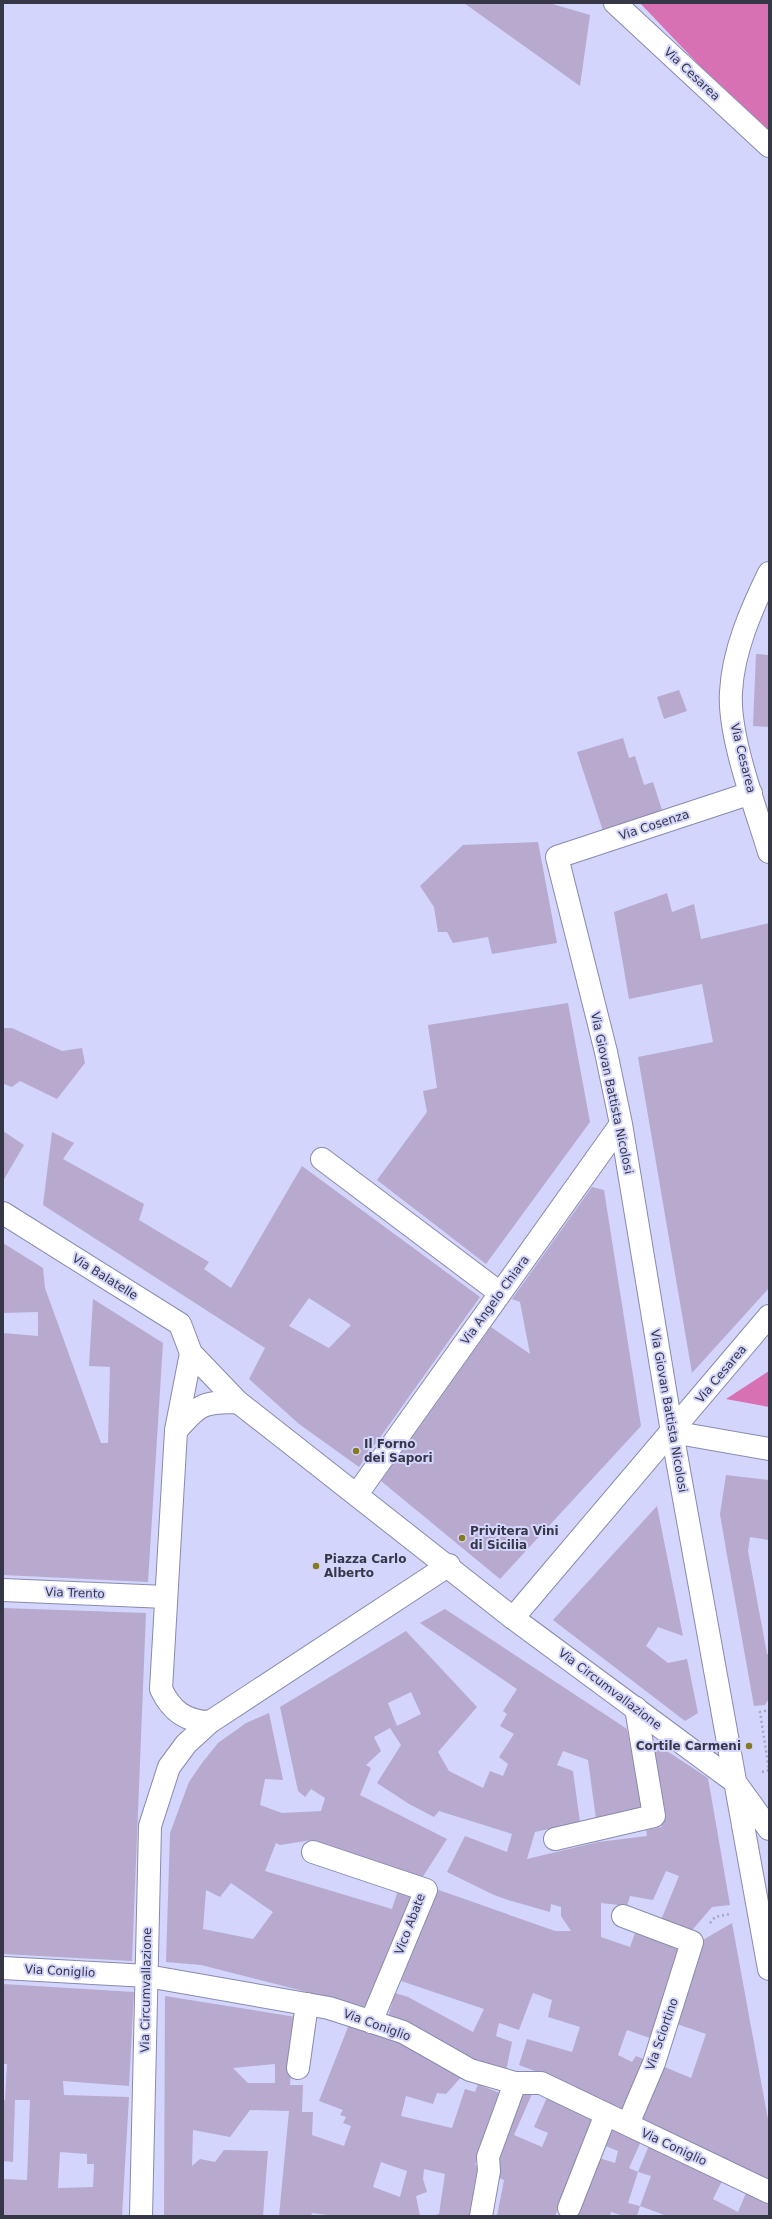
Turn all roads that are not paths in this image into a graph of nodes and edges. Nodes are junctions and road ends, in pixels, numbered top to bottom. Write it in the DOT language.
graph roads {
  1 [pos="615,3"];
  2 [pos="769,146"];
  3 [pos="769,573"];
  4 [pos="751,793"];
  5 [pos="769,852"];
  6 [pos="558,857"];
  7 [pos="621,1124"];
  8 [pos="322,1160"];
  9 [pos="3,1213"];
  10 [pos="500,1293"];
  11 [pos="769,1316"];
  12 [pos="191,1353"];
  13 [pos="238,1402"];
  14 [pos="176,1431"];
  15 [pos="672,1432"];
  16 [pos="769,1449"];
  17 [pos="357,1494"];
  18 [pos="449,1566"];
  19 [pos="3,1590"];
  20 [pos="156,1596"];
  21 [pos="514,1618"];
  22 [pos="636,1708"];
  23 [pos="210,1722"];
  24 [pos="735,1782"];
  25 [pos="769,1829"];
  26 [pos="555,1839"];
  27 [pos="313,1852"];
  28 [pos="622,1916"];
  29 [pos="3,1968"];
  30 [pos="769,1969"];
  31 [pos="147,1976"];
  32 [pos="307,2004"];
  33 [pos="371,2022"];
  34 [pos="298,2068"];
  35 [pos="515,2083"];
  36 [pos="606,2114"];
  37 [pos="628,2124"];
  38 [pos="769,2192"];
  39 [pos="569,2208"];
  40 [pos="141,2216"];
  41 [pos="481,2216"];
  1 -- 2 [label="street, Via Cesarea"];
  3 -- 4 [label="street, Via Cesarea"];
  4 -- 5 [label="street, Via Cesarea"];
  4 -- 6 [label="street, Via Cosenza"];
  6 -- 7 [label="street, Via Giovan Battista Nicolosi"];
  7 -- 10 [label="street, Via Angelo Chiara"];
  7 -- 15 [label="street, Via Giovan Battista Nicolosi"];
  8 -- 10 [label="street"];
  9 -- 12 [label="street, Via Balatelle"];
  10 -- 17 [label="street, Via Angelo Chiara"];
  11 -- 15 [label="street, Via Cesarea"];
  12 -- 13 [label="street, Via Circumvallazione"];
  12 -- 14 [label="street"];
  13 -- 14 [label="street"];
  13 -- 17 [label="street, Via Circumvallazione"];
  14 -- 20 [label="street"];
  15 -- 16 [label="street"];
  15 -- 21 [label="street, Via Cesarea"];
  15 -- 24 [label="street, Via Giovan Battista Nicolosi"];
  17 -- 18 [label="street, Via Circumvallazione"];
  18 -- 21 [label="street, Via Circumvallazione"];
  18 -- 23 [label="street, Via Circumvallazione"];
  19 -- 20 [label="street, Via Trento"];
  20 -- 23 [label="street"];
  21 -- 22 [label="street, Via Circumvallazione"];
  22 -- 24 [label="street, Via Circumvallazione"];
  22 -- 26 [label="street"];
  23 -- 31 [label="street, Via Circumvallazione"];
  24 -- 25 [label="street, Via Circumvallazione"];
  24 -- 30 [label="street, Via Giovan Battista Nicolosi"];
  27 -- 33 [label="street, Vico Abate"];
  28 -- 37 [label="street, Via Sciortino"];
  29 -- 31 [label="street, Via Coniglio"];
  31 -- 32 [label="street, Via Coniglio"];
  31 -- 40 [label="street, Via Circumvallazione"];
  32 -- 33 [label="street, Via Coniglio"];
  32 -- 34 [label="street"];
  33 -- 35 [label="street, Via Coniglio"];
  35 -- 36 [label="street, Via Coniglio"];
  35 -- 41 [label="street"];
  36 -- 37 [label="street, Via Coniglio"];
  36 -- 39 [label="street"];
  37 -- 38 [label="street, Via Coniglio"];
}
